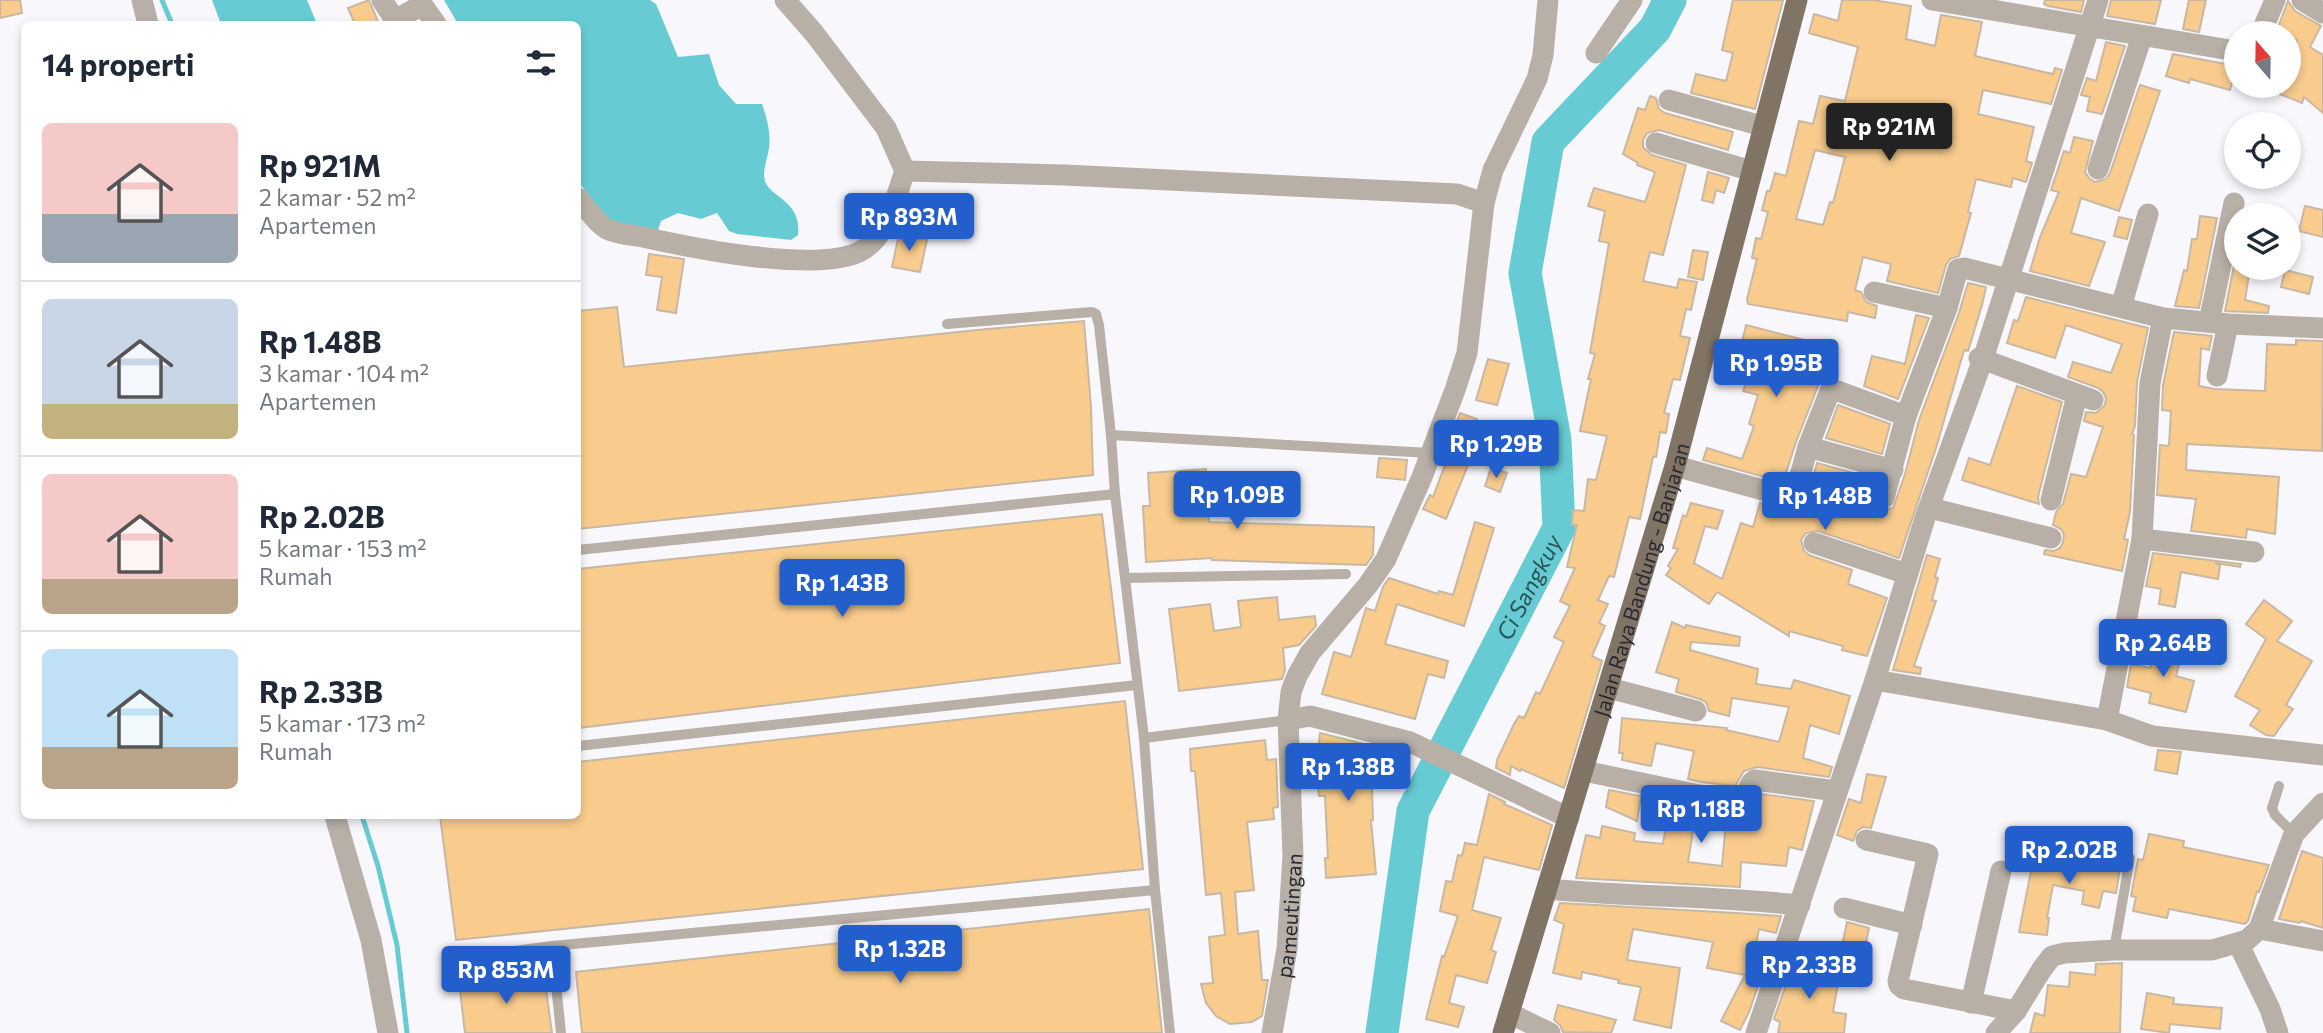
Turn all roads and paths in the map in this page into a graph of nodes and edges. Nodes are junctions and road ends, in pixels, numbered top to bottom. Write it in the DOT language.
graph roads {
  1 [pos="142,0"];
  2 [pos="382,0"];
  3 [pos="785,0"];
  4 [pos="1548,0"];
  5 [pos="1632,0"];
  6 [pos="1797,0"];
  7 [pos="1932,0"];
  8 [pos="2098,0"];
  9 [pos="2275,0"];
  10 [pos="2302,0"];
  11 [pos="420,3"];
  12 [pos="2323,13"];
  13 [pos="147,21"];
  14 [pos="395,21"];
  15 [pos="397,21"];
  16 [pos="434,21"];
  17 [pos="2266,21"];
  18 [pos="2089,28"];
  19 [pos="2141,36"];
  20 [pos="2224,49"];
  21 [pos="1596,53"];
  22 [pos="1669,100"];
  23 [pos="1762,126"];
  24 [pos="1656,143"];
  25 [pos="2098,169"];
  26 [pos="905,171"];
  27 [pos="1752,171"];
  28 [pos="581,201"];
  29 [pos="1484,203"];
  30 [pos="2148,214"];
  31 [pos="2008,280"];
  32 [pos="2224,280"];
  33 [pos="1874,292"];
  34 [pos="2121,307"];
  35 [pos="1947,308"];
  36 [pos="2163,317"];
  37 [pos="2219,323"];
  38 [pos="947,324"];
  39 [pos="2323,328"];
  40 [pos="1983,359"];
  41 [pos="2217,376"];
  42 [pos="1906,416"];
  43 [pos="1111,435"];
  44 [pos="1808,447"];
  45 [pos="1430,453"];
  46 [pos="1675,466"];
  47 [pos="1893,470"];
  48 [pos="1115,494"];
  49 [pos="1884,498"];
  50 [pos="2051,500"];
  51 [pos="1930,508"];
  52 [pos="2051,538"];
  53 [pos="2142,539"];
  54 [pos="1814,543"];
  55 [pos="581,550"];
  56 [pos="2254,552"];
  57 [pos="1346,574"];
  58 [pos="1907,574"];
  59 [pos="1126,578"];
  60 [pos="1875,680"];
  61 [pos="1137,685"];
  62 [pos="1609,688"];
  63 [pos="1696,711"];
  64 [pos="1288,720"];
  65 [pos="2107,720"];
  66 [pos="1144,738"];
  67 [pos="581,746"];
  68 [pos="2323,755"];
  69 [pos="1584,771"];
  70 [pos="2279,786"];
  71 [pos="1836,791"];
  72 [pos="2323,803"];
  73 [pos="1569,818"];
  74 [pos="336,819"];
  75 [pos="2294,834"];
  76 [pos="1866,840"];
  77 [pos="2130,858"];
  78 [pos="2001,871"];
  79 [pos="1547,889"];
  80 [pos="1155,890"];
  81 [pos="1800,905"];
  82 [pos="1844,908"];
  83 [pos="1912,925"];
  84 [pos="2259,929"];
  85 [pos="2323,941"];
  86 [pos="2238,943"];
  87 [pos="552,946"];
  88 [pos="2114,950"];
  89 [pos="452,959"];
  90 [pos="1971,1003"];
  91 [pos="2016,1011"];
  92 [pos="1506,1023"];
  93 [pos="388,1033"];
  94 [pos="561,1033"];
  95 [pos="1170,1033"];
  96 [pos="1272,1033"];
  97 [pos="1550,1033"];
  98 [pos="1756,1033"];
  99 [pos="1996,1033"];
  100 [pos="2278,1033"];
  1 -- 13 [label="street"];
  2 -- 14 [label="street"];
  3 -- 26 [label="street"];
  4 -- 29 [label="street, pameutingan"];
  5 -- 21 [label="street"];
  6 -- 23 [label="main road, Jalan Raya Bandung - Banjaran"];
  7 -- 18 [label="street"];
  8 -- 18 [label="street"];
  9 -- 17 [label="street"];
  10 -- 12 [label="street"];
  11 -- 15 [label="street"];
  11 -- 16 [label="street"];
  18 -- 19 [label="street"];
  18 -- 31 [label="street"];
  19 -- 20 [label="street"];
  19 -- 25 [label="street"];
  22 -- 23 [label="street"];
  23 -- 27 [label="main road, Jalan Raya Bandung - Banjaran"];
  24 -- 27 [label="street"];
  26 -- 28 [label="street"];
  26 -- 29 [label="street"];
  27 -- 46 [label="main road, Jalan Raya Bandung - Banjaran"];
  29 -- 45 [label="street, pameutingan"];
  30 -- 34 [label="street"];
  31 -- 34 [label="street"];
  31 -- 35 [label="street"];
  31 -- 40 [label="street"];
  32 -- 37 [label="street"];
  33 -- 35 [label="street"];
  34 -- 36 [label="street"];
  35 -- 42 [label="street"];
  36 -- 37 [label="street"];
  36 -- 53 [label="street"];
  37 -- 39 [label="street"];
  37 -- 41 [label="street"];
  38 -- 43 [label="lane"];
  40 -- 50 [label="street"];
  40 -- 51 [label="street"];
  42 -- 44 [label="street"];
  42 -- 47 [label="street"];
  43 -- 45 [label="lane"];
  43 -- 48 [label="lane"];
  44 -- 46 [label="street"];
  44 -- 47 [label="street"];
  45 -- 64 [label="street, pameutingan"];
  46 -- 62 [label="main road, Jalan Raya Bandung - Banjaran"];
  47 -- 49 [label="street"];
  48 -- 55 [label="lane"];
  48 -- 59 [label="lane"];
  51 -- 52 [label="street"];
  51 -- 58 [label="street"];
  53 -- 56 [label="street"];
  53 -- 65 [label="street"];
  54 -- 58 [label="street"];
  57 -- 59 [label="lane"];
  58 -- 60 [label="street"];
  59 -- 61 [label="lane"];
  60 -- 65 [label="street"];
  60 -- 71 [label="street"];
  61 -- 66 [label="lane"];
  61 -- 67 [label="lane"];
  62 -- 63 [label="street"];
  62 -- 69 [label="main road, Jalan Raya Bandung - Banjaran"];
  64 -- 66 [label="lane"];
  64 -- 73 [label="street"];
  64 -- 96 [label="street, pameutingan"];
  65 -- 68 [label="street"];
  66 -- 80 [label="lane"];
  69 -- 71 [label="street"];
  69 -- 73 [label="main road, Jalan Raya Bandung - Banjaran"];
  70 -- 75 [label="lane"];
  71 -- 81 [label="street"];
  72 -- 75 [label="street"];
  73 -- 79 [label="main road, Jalan Raya Bandung - Banjaran"];
  74 -- 93 [label="street"];
  75 -- 84 [label="street"];
  76 -- 83 [label="street"];
  77 -- 88 [label="lane"];
  78 -- 90 [label="street"];
  79 -- 81 [label="street"];
  79 -- 92 [label="main road, Jalan Raya Bandung - Banjaran"];
  80 -- 87 [label="lane"];
  80 -- 95 [label="lane"];
  81 -- 98 [label="street"];
  82 -- 83 [label="street"];
  83 -- 90 [label="street"];
  84 -- 85 [label="street"];
  84 -- 86 [label="street"];
  86 -- 88 [label="street"];
  86 -- 100 [label="street"];
  87 -- 89 [label="lane"];
  87 -- 94 [label="lane"];
  88 -- 91 [label="street"];
  90 -- 91 [label="street"];
  91 -- 99 [label="street"];
  92 -- 97 [label="street"];
}
